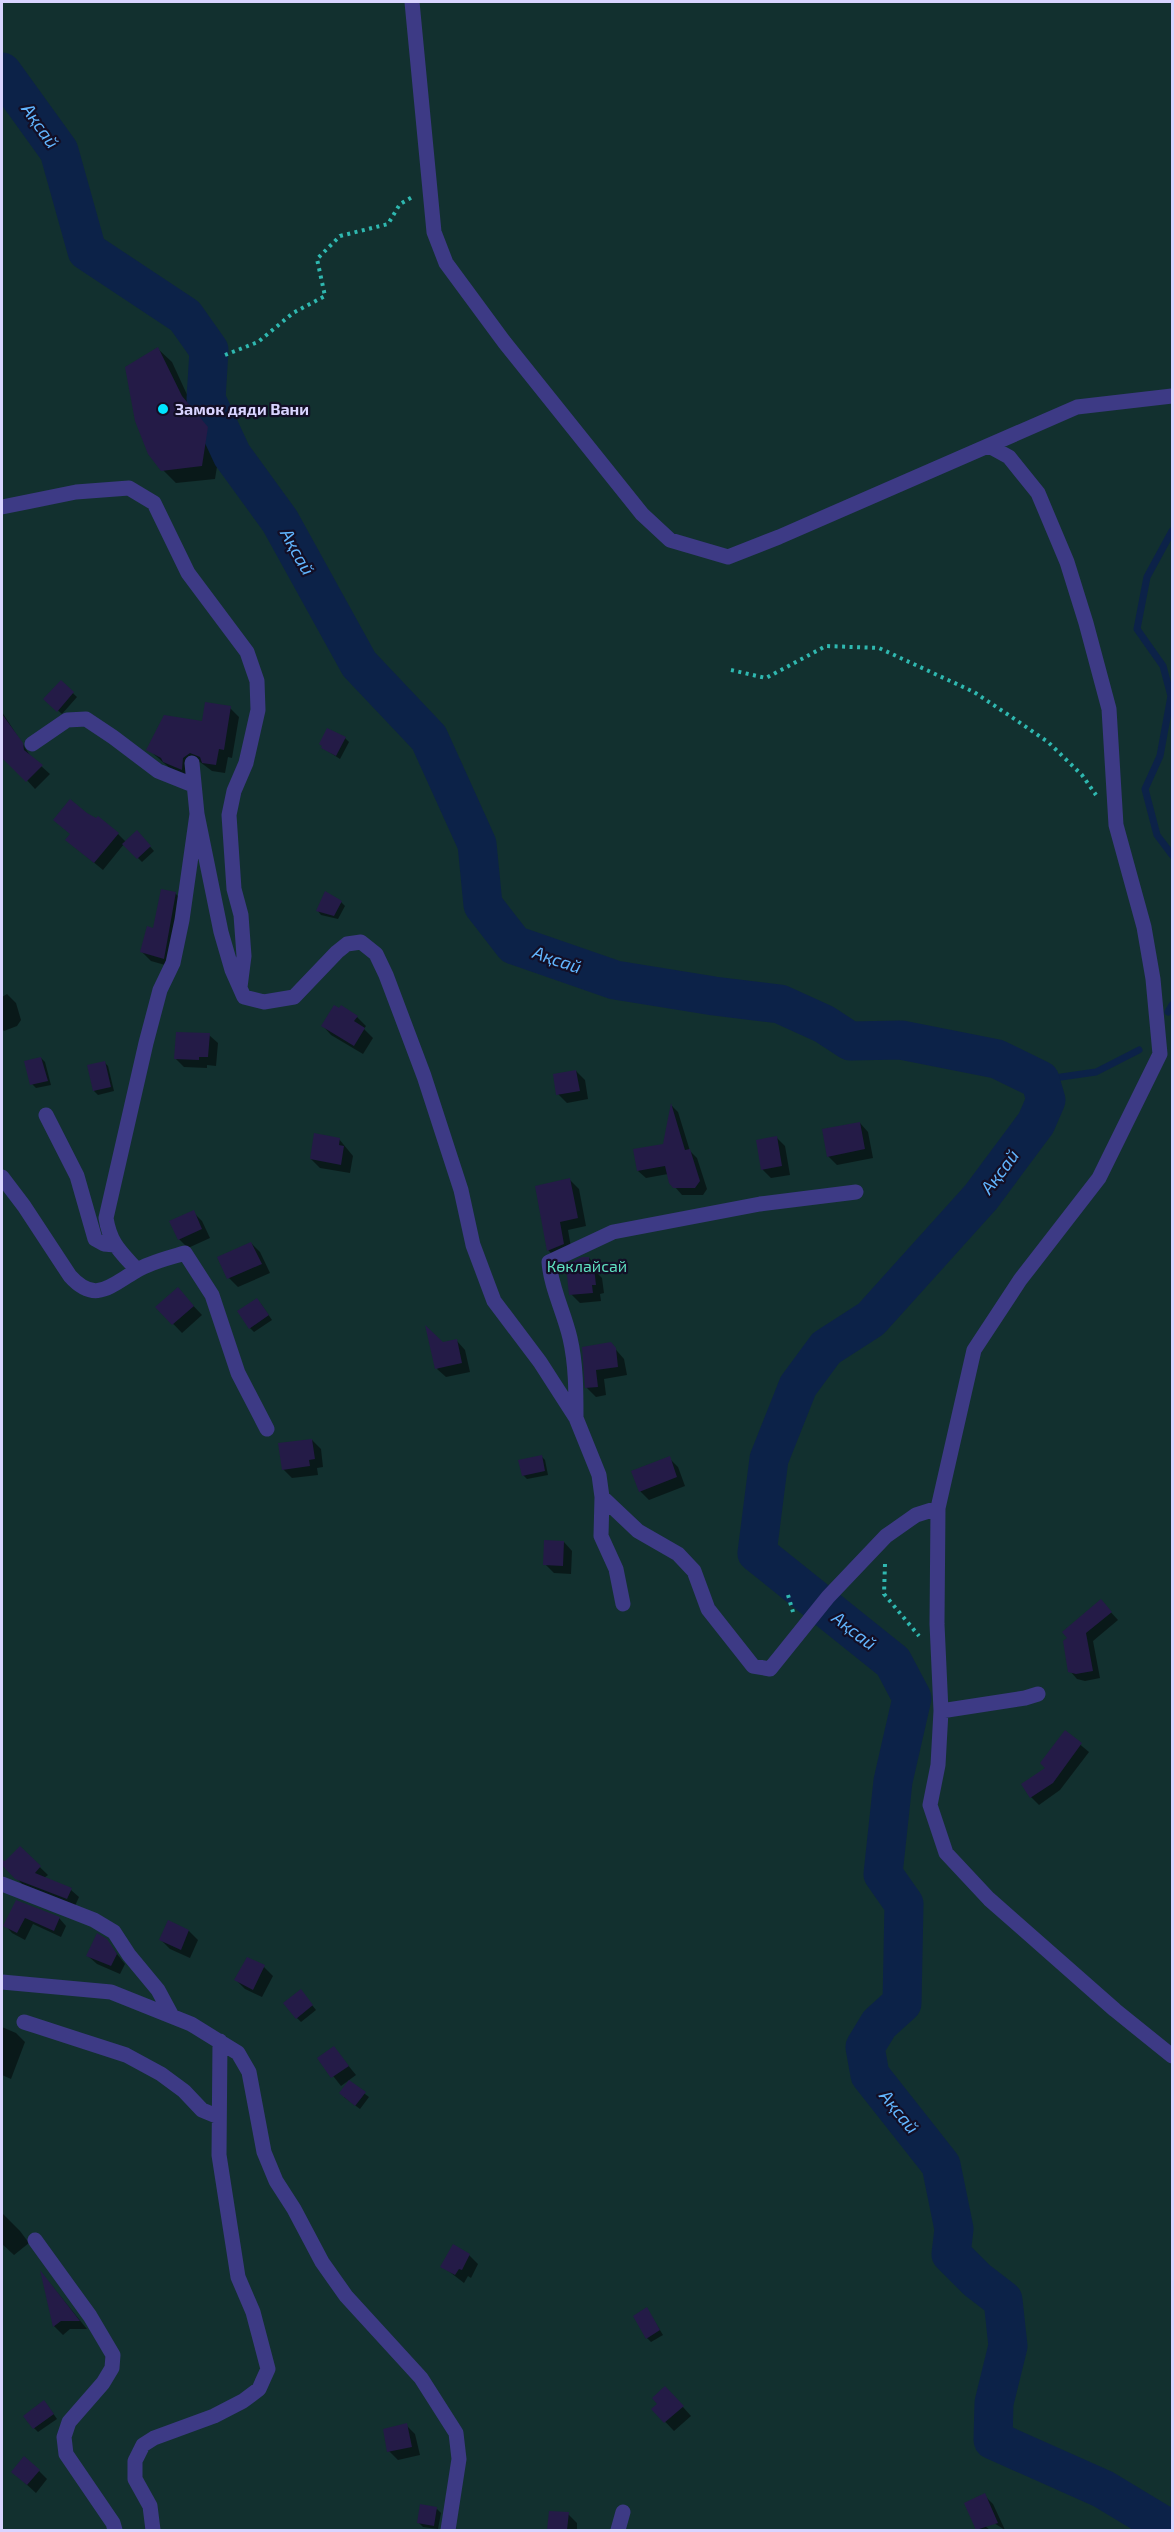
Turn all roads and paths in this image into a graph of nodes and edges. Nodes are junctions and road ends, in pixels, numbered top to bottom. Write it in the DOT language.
graph roads {
  1 [pos="412,2"];
  2 [pos="430,187"];
  3 [pos="225,355"];
  4 [pos="1173,396"];
  5 [pos="989,446"];
  6 [pos="2,507"];
  7 [pos="731,670"];
  8 [pos="32,744"];
  9 [pos="192,763"];
  10 [pos="193,785"];
  11 [pos="1099,800"];
  12 [pos="198,814"];
  13 [pos="240,987"];
  14 [pos="46,1115"];
  15 [pos="2,1177"];
  16 [pos="856,1192"];
  17 [pos="115,1245"];
  18 [pos="137,1270"];
  19 [pos="576,1418"];
  20 [pos="267,1429"];
  21 [pos="602,1497"];
  22 [pos="938,1508"];
  23 [pos="886,1536"];
  24 [pos="623,1604"];
  25 [pos="938,1659"];
  26 [pos="1038,1694"];
  27 [pos="941,1711"];
  28 [pos="2,1884"];
  29 [pos="2,1982"];
  30 [pos="172,2016"];
  31 [pos="24,2022"];
  32 [pos="220,2041"];
  33 [pos="1173,2056"];
  34 [pos="219,2117"];
  35 [pos="35,2240"];
  36 [pos="623,2512"];
  37 [pos="115,2530"];
  38 [pos="153,2530"];
  39 [pos="448,2530"];
  40 [pos="618,2530"];
  1 -- 2 [label="street"];
  2 -- 3 [label="path"];
  2 -- 5 [label="street"];
  4 -- 5 [label="street"];
  5 -- 22 [label="street"];
  6 -- 13 [label="street"];
  7 -- 11 [label="path"];
  8 -- 10 [label="street"];
  9 -- 10 [label="street"];
  10 -- 12 [label="street"];
  12 -- 13 [label="street"];
  12 -- 17 [label="street"];
  13 -- 19 [label="street"];
  14 -- 17 [label="street"];
  15 -- 18 [label="street"];
  16 -- 19 [label="street"];
  17 -- 18 [label="street"];
  18 -- 20 [label="street"];
  19 -- 21 [label="street"];
  21 -- 23 [label="street"];
  21 -- 24 [label="street"];
  22 -- 23 [label="street"];
  22 -- 25 [label="street"];
  23 -- 25 [label="path"];
  25 -- 27 [label="street"];
  26 -- 27 [label="street"];
  27 -- 33 [label="street"];
  28 -- 30 [label="street"];
  29 -- 30 [label="street"];
  30 -- 32 [label="street"];
  31 -- 34 [label="street"];
  32 -- 34 [label="street"];
  32 -- 39 [label="street"];
  34 -- 38 [label="street"];
  35 -- 37 [label="street"];
  36 -- 40 [label="street"];
}
